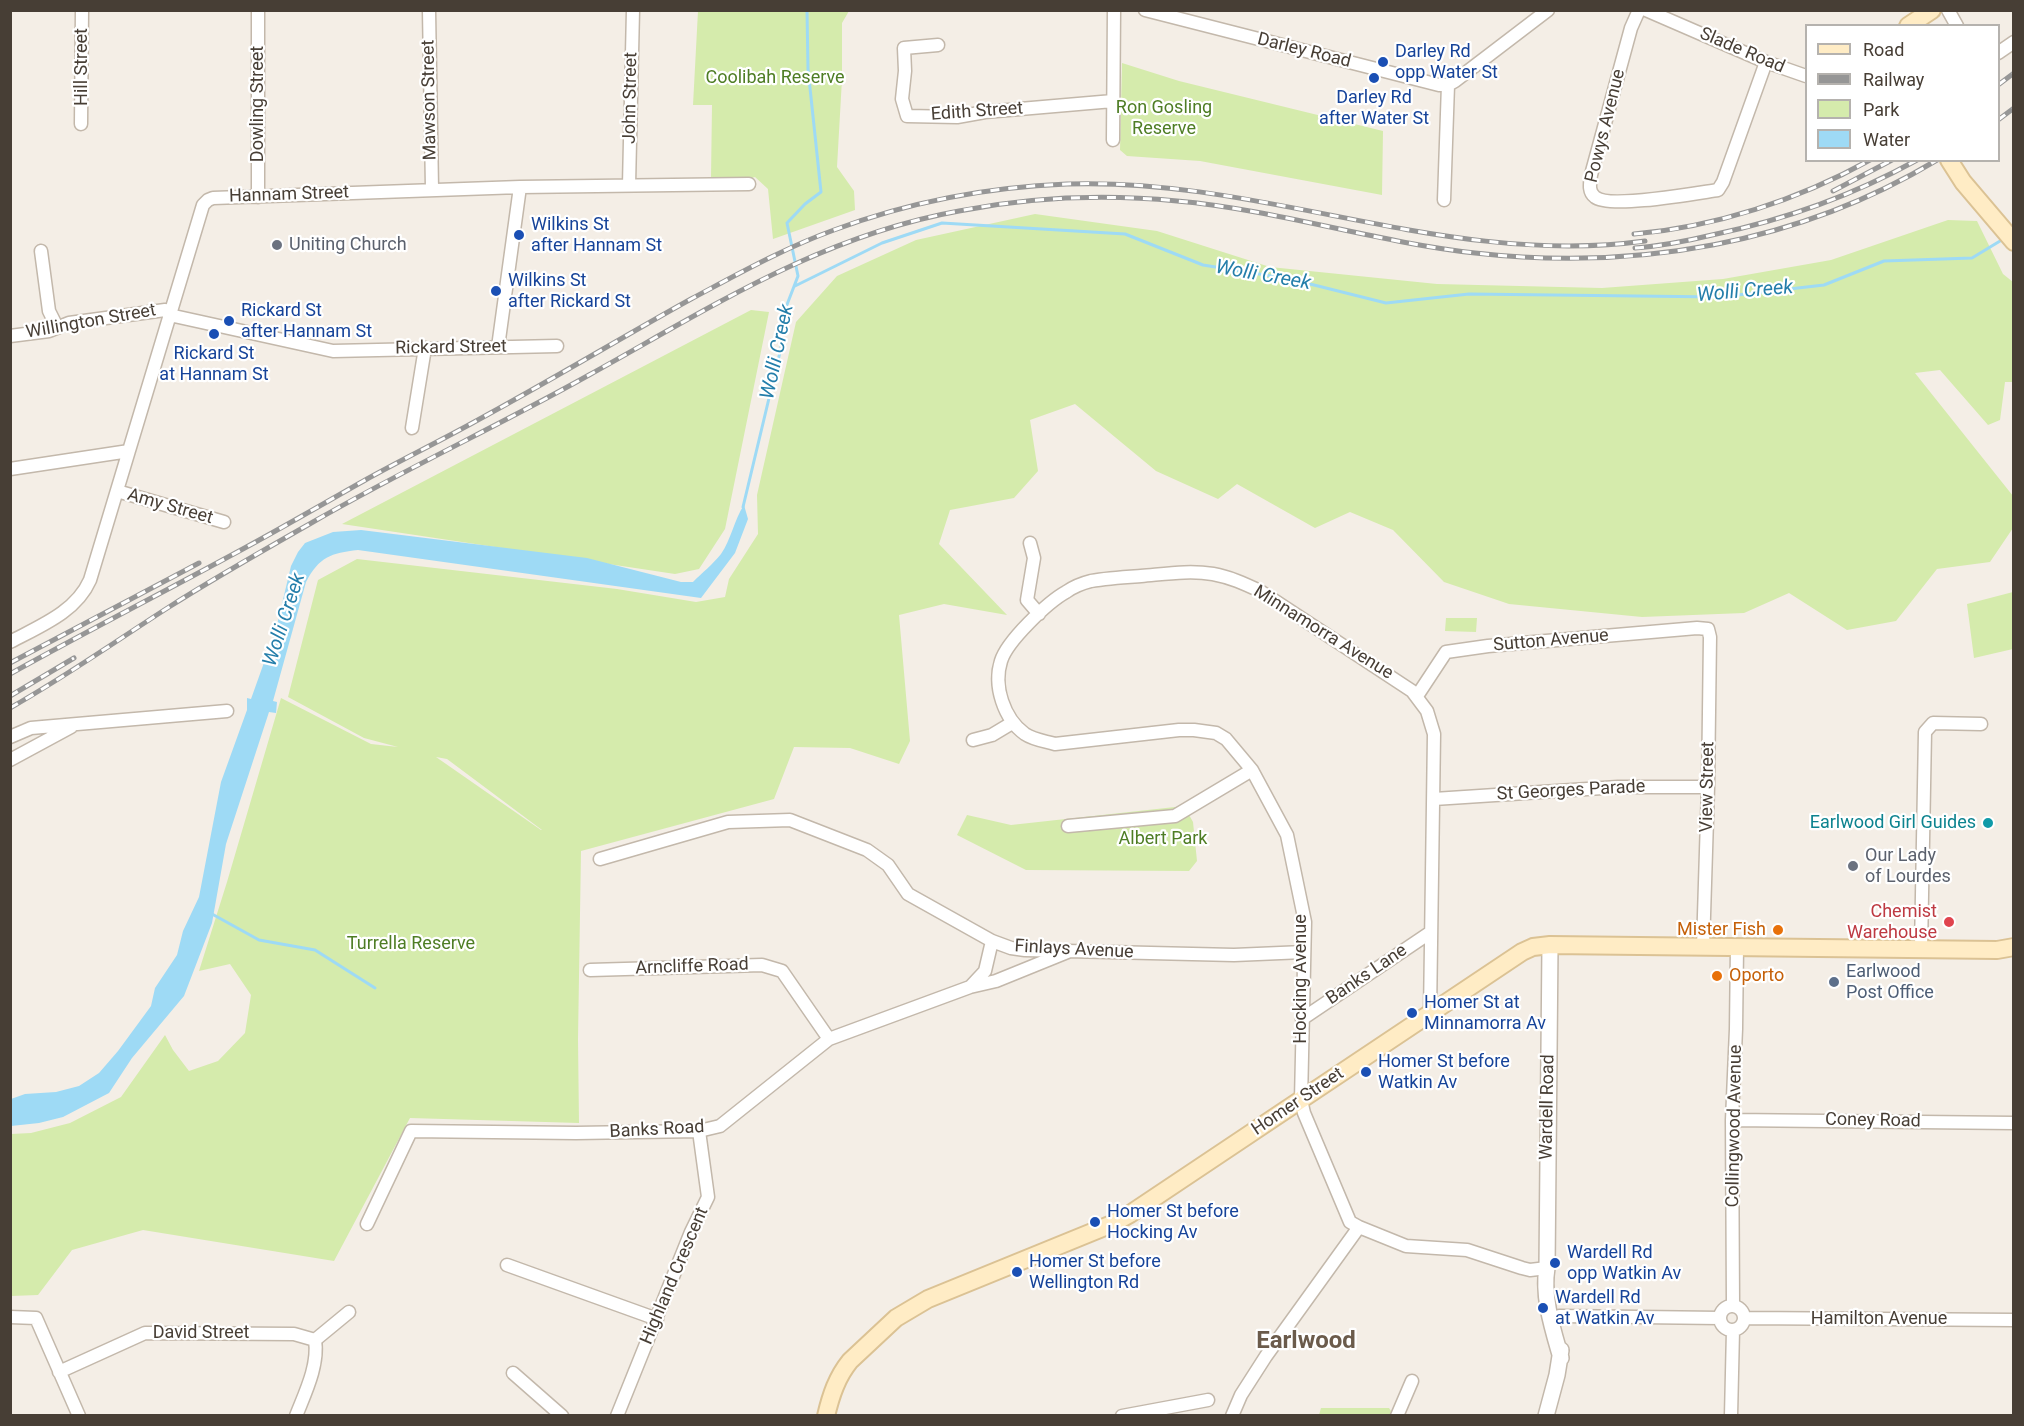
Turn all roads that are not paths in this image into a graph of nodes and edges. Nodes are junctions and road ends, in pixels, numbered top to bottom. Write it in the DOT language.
graph roads {
  1 [pos="82,10"];
  2 [pos="258,10"];
  3 [pos="429,10"];
  4 [pos="633,10"];
  5 [pos="1114,10"];
  6 [pos="1145,10"];
  7 [pos="1548,10"];
  8 [pos="1639,10"];
  9 [pos="1646,10"];
  10 [pos="1932,10"];
  11 [pos="1948,10"];
  12 [pos="1911,24"];
  13 [pos="1955,24"];
  14 [pos="2013,42"];
  15 [pos="938,45"];
  16 [pos="2000,52"];
  17 [pos="1766,62"];
  18 [pos="1805,76"];
  19 [pos="1448,85"];
  20 [pos="1113,101"];
  21 [pos="81,124"];
  22 [pos="1113,140"];
  23 [pos="1952,165"];
  24 [pos="748,184"];
  25 [pos="629,185"];
  26 [pos="520,187"];
  27 [pos="432,189"];
  28 [pos="258,197"];
  29 [pos="1444,200"];
  30 [pos="2013,242"];
  31 [pos="40,251"];
  32 [pos="171,314"];
  33 [pos="57,327"];
  34 [pos="10,336"];
  35 [pos="557,346"];
  36 [pos="498,347"];
  37 [pos="425,348"];
  38 [pos="412,428"];
  39 [pos="129,451"];
  40 [pos="10,469"];
  41 [pos="117,491"];
  42 [pos="224,522"];
  43 [pos="1030,543"];
  44 [pos="1039,614"];
  45 [pos="1708,629"];
  46 [pos="10,642"];
  47 [pos="1417,696"];
  48 [pos="227,711"];
  49 [pos="78,723"];
  50 [pos="1012,723"];
  51 [pos="1981,724"];
  52 [pos="10,737"];
  53 [pos="973,740"];
  54 [pos="10,760"];
  55 [pos="1252,770"];
  56 [pos="1708,787"];
  57 [pos="1434,799"];
  58 [pos="1068,826"];
  59 [pos="600,859"];
  60 [pos="1431,932"];
  61 [pos="992,941"];
  62 [pos="1550,945"];
  63 [pos="1703,947"];
  64 [pos="1737,947"];
  65 [pos="2013,947"];
  66 [pos="1921,949"];
  67 [pos="1070,951"];
  68 [pos="1304,952"];
  69 [pos="590,970"];
  70 [pos="970,987"];
  71 [pos="1430,1014"];
  72 [pos="1302,1019"];
  73 [pos="830,1039"];
  74 [pos="1300,1100"];
  75 [pos="1732,1120"];
  76 [pos="2013,1123"];
  77 [pos="699,1131"];
  78 [pos="366,1224"];
  79 [pos="1359,1227"];
  80 [pos="507,1265"];
  81 [pos="1547,1268"];
  82 [pos="1733,1305"];
  83 [pos="349,1312"];
  84 [pos="1559,1316"];
  85 [pos="10,1317"];
  86 [pos="1720,1318"];
  87 [pos="1744,1318"];
  88 [pos="657,1319"];
  89 [pos="2013,1320"];
  90 [pos="1733,1330"];
  91 [pos="315,1340"];
  92 [pos="1561,1358"];
  93 [pos="59,1372"];
  94 [pos="513,1373"];
  95 [pos="1412,1381"];
  96 [pos="1208,1400"];
  97 [pos="79,1416"];
  98 [pos="296,1416"];
  99 [pos="562,1416"];
  100 [pos="617,1416"];
  101 [pos="826,1416"];
  102 [pos="1122,1416"];
  103 [pos="1232,1416"];
  104 [pos="1397,1416"];
  105 [pos="1546,1416"];
  106 [pos="1731,1416"];
  1 -- 21 [label="street, Hill Street"];
  2 -- 28 [label="street, Dowling Street"];
  3 -- 27 [label="street, Mawson Street"];
  4 -- 25 [label="street, John Street"];
  5 -- 20 [label="street"];
  6 -- 19 [label="street, Darley Road"];
  7 -- 19 [label="street"];
  8 -- 17 [label="street, Powys Avenue"];
  9 -- 17 [label="street, Slade Road"];
  10 -- 12 [label="main road"];
  11 -- 13 [label="street"];
  14 -- 16 [label="street"];
  15 -- 20 [label="street, Edith Street"];
  17 -- 18 [label="street, Slade Road"];
  19 -- 29 [label="street"];
  20 -- 22 [label="street"];
  23 -- 30 [label="main road"];
  24 -- 25 [label="street, Hannam Street"];
  25 -- 26 [label="street, Hannam Street"];
  26 -- 27 [label="street, Hannam Street"];
  26 -- 36 [label="street"];
  27 -- 28 [label="street, Hannam Street"];
  28 -- 32 [label="street, Hannam Street"];
  31 -- 33 [label="street"];
  32 -- 33 [label="street, Willington Street"];
  32 -- 37 [label="street, Rickard Street"];
  32 -- 39 [label="street, Hannam Street"];
  33 -- 34 [label="street, Willington Street"];
  35 -- 36 [label="street, Rickard Street"];
  36 -- 37 [label="street, Rickard Street"];
  37 -- 38 [label="street"];
  39 -- 40 [label="street"];
  39 -- 41 [label="street, Hannam Street"];
  41 -- 42 [label="street, Amy Street"];
  41 -- 46 [label="street, Hannam Street"];
  43 -- 44 [label="street"];
  44 -- 47 [label="street, Minnamorra Avenue"];
  44 -- 50 [label="street, Minnamorra Avenue"];
  45 -- 47 [label="street, Sutton Avenue"];
  45 -- 56 [label="street, View Street"];
  47 -- 57 [label="street, Minnamorra Avenue"];
  48 -- 49 [label="street"];
  49 -- 52 [label="street"];
  49 -- 54 [label="street"];
  50 -- 53 [label="street"];
  50 -- 55 [label="street, Hocking Avenue"];
  51 -- 66 [label="street"];
  55 -- 58 [label="street"];
  55 -- 68 [label="street, Hocking Avenue"];
  56 -- 57 [label="street, St Georges Parade"];
  56 -- 63 [label="street, View Street"];
  57 -- 60 [label="street, Minnamorra Avenue"];
  59 -- 61 [label="street, Finlays Avenue"];
  60 -- 71 [label="street, Minnamorra Avenue"];
  60 -- 72 [label="street, Banks Lane"];
  61 -- 67 [label="street, Finlays Avenue"];
  61 -- 70 [label="street"];
  62 -- 63 [label="main road, Homer Street"];
  62 -- 71 [label="main road, Homer Street"];
  62 -- 81 [label="street, Wardell Road"];
  63 -- 64 [label="main road, Homer Street"];
  64 -- 66 [label="main road, Homer Street"];
  64 -- 75 [label="street, Collingwood Avenue"];
  65 -- 66 [label="main road, Homer Street"];
  67 -- 68 [label="street, Finlays Avenue"];
  67 -- 70 [label="street, Banks Road"];
  68 -- 72 [label="street, Hocking Avenue"];
  69 -- 73 [label="street, Arncliffe Road"];
  70 -- 73 [label="street, Banks Road"];
  71 -- 74 [label="main road, Homer Street"];
  72 -- 74 [label="street, Hocking Avenue"];
  73 -- 77 [label="street, Banks Road"];
  74 -- 79 [label="street"];
  74 -- 101 [label="main road, Homer Street"];
  75 -- 76 [label="street, Coney Road"];
  75 -- 82 [label="street, Collingwood Avenue"];
  77 -- 78 [label="street, Banks Road"];
  77 -- 88 [label="street, Highland Crescent"];
  79 -- 81 [label="street"];
  79 -- 103 [label="street"];
  80 -- 88 [label="street"];
  81 -- 84 [label="street, Wardell Road"];
  81 -- 92 [label="street, Wardell Road"];
  82 -- 86 [label="street"];
  82 -- 87 [label="street"];
  83 -- 91 [label="street"];
  84 -- 86 [label="street"];
  84 -- 92 [label="street, Wardell Road"];
  85 -- 93 [label="street"];
  86 -- 90 [label="street"];
  87 -- 89 [label="street, Hamilton Avenue"];
  87 -- 90 [label="street"];
  88 -- 100 [label="street, Highland Crescent"];
  90 -- 106 [label="street"];
  91 -- 93 [label="street, David Street"];
  91 -- 98 [label="street"];
  92 -- 105 [label="street, Wardell Road"];
  93 -- 97 [label="street"];
  94 -- 99 [label="street"];
  95 -- 104 [label="street"];
  96 -- 102 [label="street"];
}
